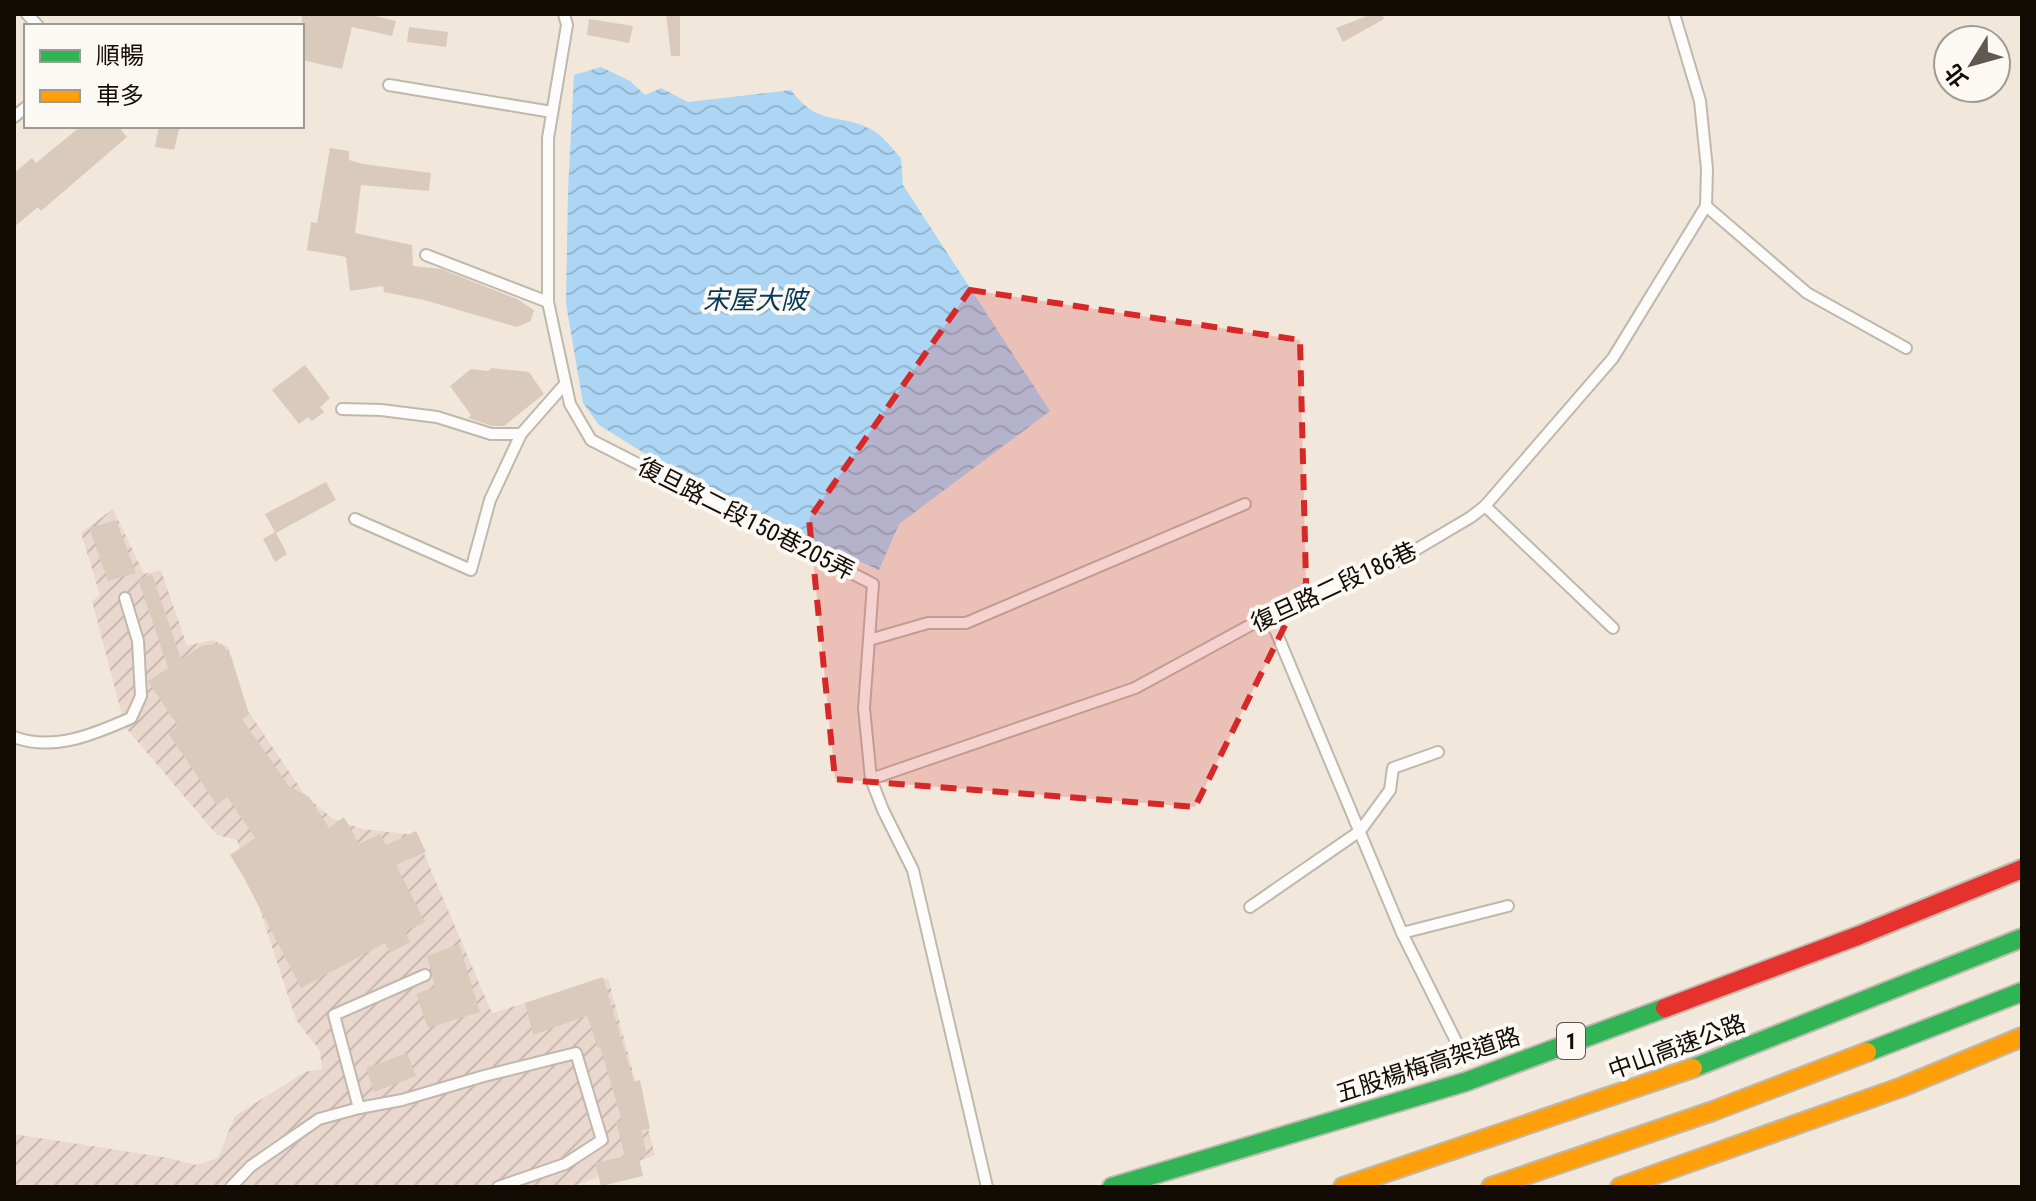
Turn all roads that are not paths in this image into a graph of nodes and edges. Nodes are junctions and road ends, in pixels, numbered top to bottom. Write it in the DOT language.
graph roads {
  1 [pos="564,14"];
  2 [pos="1674,14"];
  3 [pos="389,85"];
  4 [pos="552,112"];
  5 [pos="1706,206"];
  6 [pos="426,255"];
  7 [pos="548,302"];
  8 [pos="1906,348"];
  9 [pos="565,384"];
  10 [pos="342,409"];
  11 [pos="521,434"];
  12 [pos="1245,504"];
  13 [pos="1485,506"];
  14 [pos="355,519"];
  15 [pos="125,598"];
  16 [pos="1269,615"];
  17 [pos="1613,628"];
  18 [pos="869,640"];
  19 [pos="14,737"];
  20 [pos="1438,752"];
  21 [pos="871,779"];
  22 [pos="1360,831"];
  23 [pos="2022,869"];
  24 [pos="1508,906"];
  25 [pos="1250,907"];
  26 [pos="1402,933"];
  27 [pos="2022,938"];
  28 [pos="425,975"];
  29 [pos="2022,992"];
  30 [pos="2022,1037"];
  31 [pos="1459,1047"];
  32 [pos="359,1108"];
  33 [pos="231,1187"];
  34 [pos="498,1187"];
  35 [pos="987,1187"];
  36 [pos="1112,1187"];
  37 [pos="1343,1187"];
  38 [pos="1491,1187"];
  39 [pos="1620,1187"];
  1 -- 4 [label="lane, 復旦路二段150巷205弄"];
  2 -- 5 [label="lane"];
  3 -- 4 [label="lane"];
  4 -- 7 [label="lane, 復旦路二段150巷205弄"];
  5 -- 8 [label="lane"];
  5 -- 13 [label="lane, 復旦路二段186巷"];
  6 -- 7 [label="lane"];
  7 -- 9 [label="lane, 復旦路二段150巷205弄"];
  9 -- 11 [label="lane"];
  9 -- 18 [label="lane, 復旦路二段150巷205弄"];
  10 -- 11 [label="lane"];
  11 -- 14 [label="lane"];
  12 -- 18 [label="lane"];
  13 -- 16 [label="lane, 復旦路二段186巷"];
  13 -- 17 [label="lane"];
  15 -- 19 [label="lane"];
  16 -- 21 [label="lane, 復旦路二段186巷"];
  16 -- 22 [label="lane"];
  18 -- 21 [label="lane, 復旦路二段150巷205弄"];
  20 -- 22 [label="lane"];
  21 -- 35 [label="lane, 復旦路二段150巷205弄"];
  22 -- 25 [label="lane"];
  22 -- 26 [label="lane"];
  23 -- 36 [label="highway, 五股楊梅高架道路 / 1"];
  24 -- 26 [label="lane"];
  26 -- 31 [label="lane"];
  27 -- 37 [label="highway, 中山高速公路"];
  28 -- 32 [label="lane"];
  29 -- 38 [label="highway"];
  30 -- 39 [label="highway"];
  32 -- 33 [label="lane"];
  32 -- 34 [label="lane"];
}
